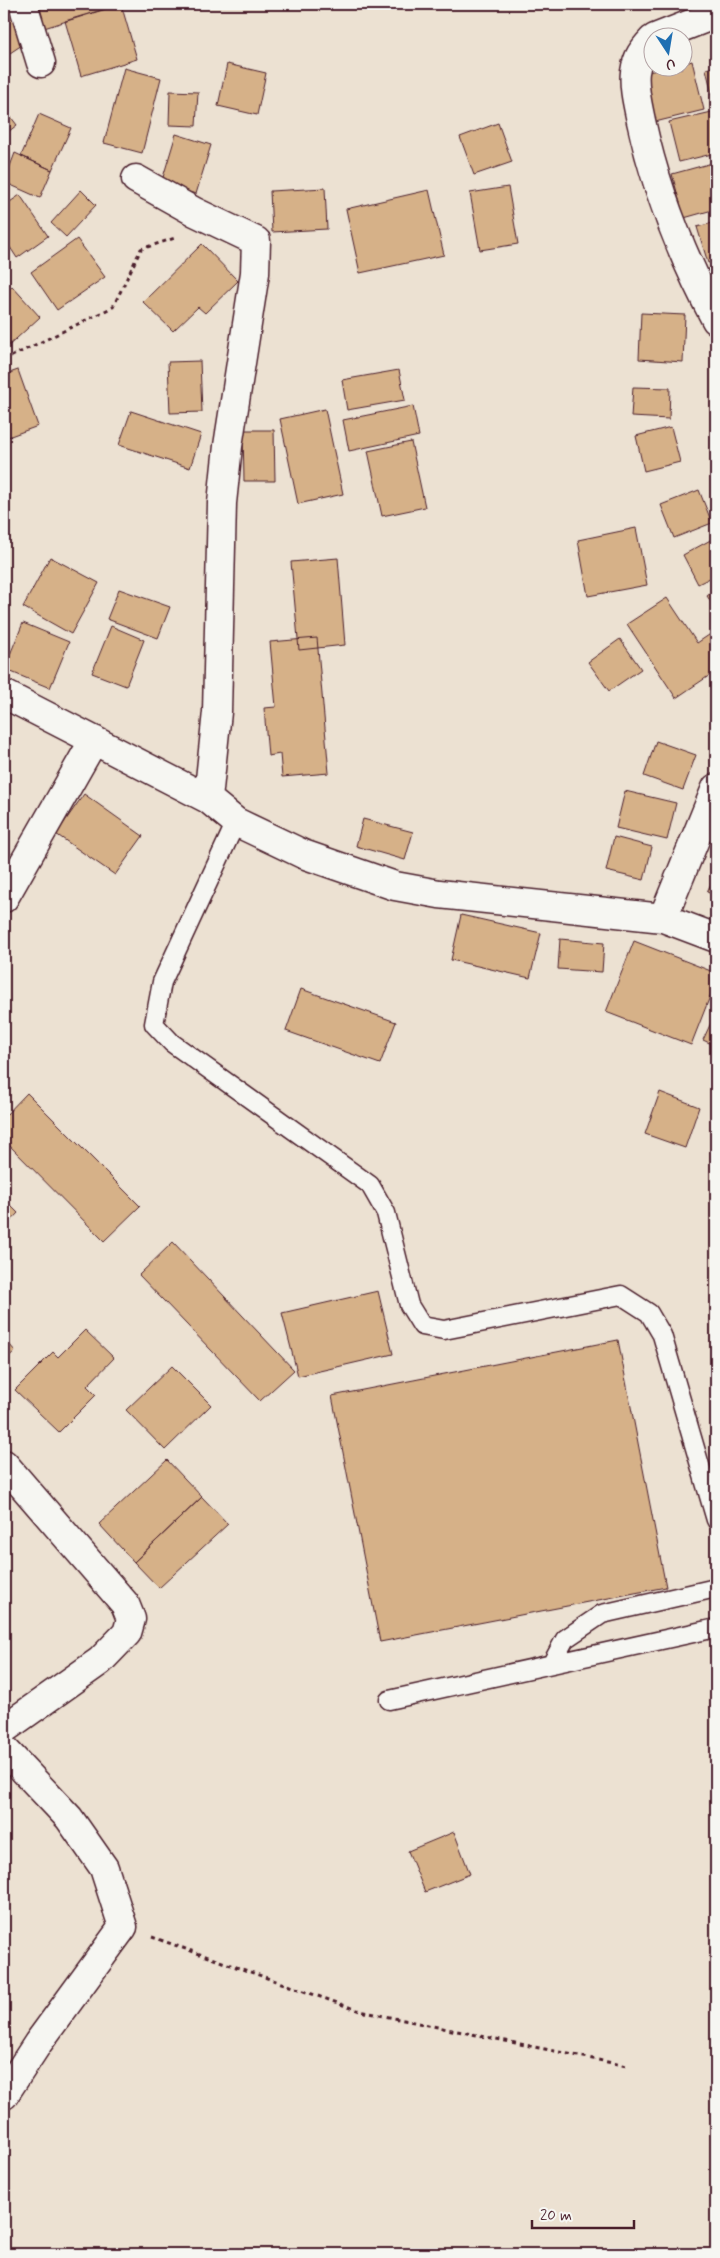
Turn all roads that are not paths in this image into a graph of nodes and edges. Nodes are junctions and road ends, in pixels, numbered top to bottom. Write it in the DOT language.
graph roads {
  1 [pos="23,4"];
  2 [pos="716,14"];
  3 [pos="681,28"];
  4 [pos="642,51"];
  5 [pos="40,62"];
  6 [pos="136,179"];
  7 [pos="716,320"];
  8 [pos="4,694"];
  9 [pos="94,740"];
  10 [pos="716,788"];
  11 [pos="208,799"];
  12 [pos="236,822"];
  13 [pos="4,898"];
  14 [pos="663,918"];
  15 [pos="716,938"];
  16 [pos="4,1464"];
  17 [pos="716,1520"];
  18 [pos="716,1586"];
  19 [pos="716,1628"];
  20 [pos="552,1663"];
  21 [pos="388,1700"];
  22 [pos="4,1729"];
  23 [pos="4,1748"];
  24 [pos="4,2095"];
  1 -- 5 [label="street"];
  2 -- 3 [label="street"];
  4 -- 7 [label="street"];
  6 -- 11 [label="street"];
  8 -- 9 [label="street"];
  9 -- 11 [label="street"];
  9 -- 13 [label="street"];
  10 -- 14 [label="street"];
  11 -- 12 [label="street"];
  12 -- 14 [label="street"];
  12 -- 17 [label="lane"];
  14 -- 15 [label="street"];
  16 -- 22 [label="street"];
  18 -- 20 [label="lane"];
  19 -- 20 [label="lane"];
  20 -- 21 [label="lane"];
  23 -- 24 [label="street"];
}
